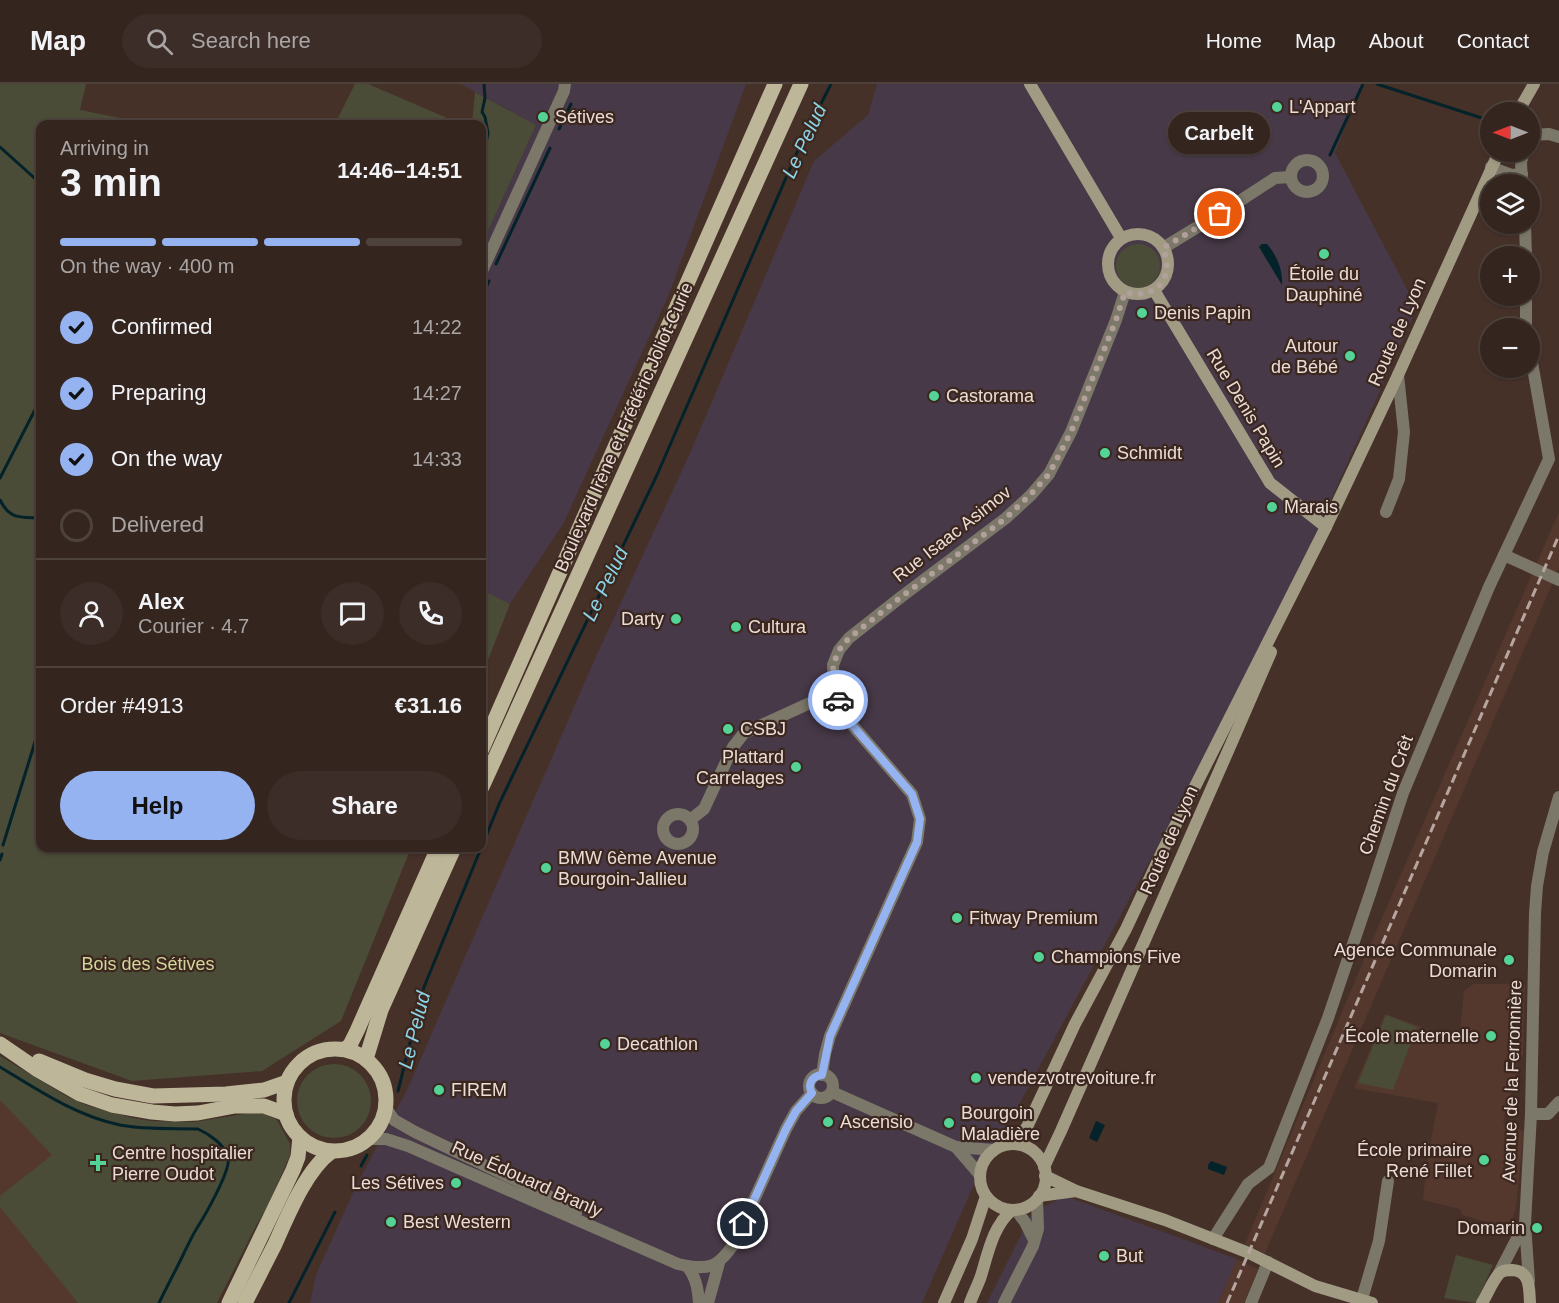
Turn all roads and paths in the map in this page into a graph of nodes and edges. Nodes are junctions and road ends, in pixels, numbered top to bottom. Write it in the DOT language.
graph roads {
  1 [pos="565,84"];
  2 [pos="775,84"];
  3 [pos="801,84"];
  4 [pos="1030,84"];
  5 [pos="1524,84"];
  6 [pos="1534,84"];
  7 [pos="1520,102"];
  8 [pos="1523,102"];
  9 [pos="1540,135"];
  10 [pos="1559,137"];
  11 [pos="1494,162"];
  12 [pos="1491,167"];
  13 [pos="1509,174"];
  14 [pos="1291,177"];
  15 [pos="1121,238"];
  16 [pos="1163,248"];
  17 [pos="486,262"];
  18 [pos="1154,290"];
  19 [pos="1125,292"];
  20 [pos="1398,375"];
  21 [pos="1535,378"];
  22 [pos="1386,512"];
  23 [pos="1326,527"];
  24 [pos="1504,555"];
  25 [pos="1559,580"];
  26 [pos="834,692"];
  27 [pos="486,740"];
  28 [pos="486,778"];
  29 [pos="1559,797"];
  30 [pos="690,820"];
  31 [pos="436,852"];
  32 [pos="452,852"];
  33 [pos="0,1044"];
  34 [pos="345,1049"];
  35 [pos="366,1059"];
  36 [pos="822,1075"];
  37 [pos="287,1082"];
  38 [pos="832,1092"];
  39 [pos="812,1093"];
  40 [pos="1559,1102"];
  41 [pos="386,1108"];
  42 [pos="285,1114"];
  43 [pos="1531,1114"];
  44 [pos="300,1137"];
  45 [pos="369,1139"];
  46 [pos="1014,1144"];
  47 [pos="956,1147"];
  48 [pos="994,1150"];
  49 [pos="331,1152"];
  50 [pos="1045,1171"];
  51 [pos="980,1176"];
  52 [pos="1388,1181"];
  53 [pos="1077,1191"];
  54 [pos="986,1196"];
  55 [pos="1038,1198"];
  56 [pos="1014,1210"];
  57 [pos="1525,1224"];
  58 [pos="1213,1239"];
  59 [pos="1035,1240"];
  60 [pos="668,1260"];
  61 [pos="1268,1262"];
  62 [pos="719,1263"];
  63 [pos="687,1266"];
  64 [pos="1499,1273"];
  65 [pos="1529,1281"];
  66 [pos="1367,1301"];
  67 [pos="229,1303"];
  68 [pos="245,1303"];
  69 [pos="699,1303"];
  70 [pos="708,1303"];
  71 [pos="944,1303"];
  72 [pos="970,1303"];
  73 [pos="1004,1303"];
  74 [pos="1251,1303"];
  75 [pos="1482,1303"];
  76 [pos="1530,1303"];
  1 -- 17 [label="street"];
  2 -- 27 [label="main road, Boulevard Irène et Frédéric Joliot-Curie"];
  3 -- 28 [label="main road, Boulevard Irène et Frédéric Joliot-Curie"];
  4 -- 15 [label="main road"];
  5 -- 7 [label="main road"];
  6 -- 8 [label="main road"];
  9 -- 10 [label="street"];
  11 -- 12 [label="main road, Route de Lyon"];
  12 -- 13 [label="street"];
  12 -- 20 [label="main road, Route de Lyon"];
  14 -- 16 [label="street"];
  15 -- 16 [label="main road"];
  15 -- 19 [label="main road"];
  16 -- 18 [label="main road"];
  18 -- 19 [label="main road"];
  18 -- 23 [label="main road, Rue Denis Papin"];
  19 -- 26 [label="street, Rue Isaac Asimov"];
  20 -- 22 [label="street"];
  20 -- 23 [label="main road, Route de Lyon"];
  21 -- 24 [label="street, Chemin du Crêt"];
  23 -- 46 [label="main road, Route de Lyon"];
  23 -- 50 [label="main road, Route de Lyon"];
  24 -- 25 [label="street"];
  24 -- 58 [label="street, Chemin du Crêt"];
  26 -- 30 [label="street"];
  26 -- 36 [label="street, Rue Isaac Asimov"];
  29 -- 43 [label="street, Avenue de la Ferronnière"];
  31 -- 34 [label="main road"];
  32 -- 35 [label="main road"];
  33 -- 37 [label="main road"];
  33 -- 42 [label="main road"];
  34 -- 35 [label="main road"];
  34 -- 37 [label="main road"];
  35 -- 41 [label="main road"];
  36 -- 38 [label="street"];
  36 -- 39 [label="street"];
  37 -- 42 [label="main road"];
  38 -- 39 [label="street"];
  38 -- 47 [label="street"];
  39 -- 62 [label="street"];
  40 -- 43 [label="street"];
  41 -- 45 [label="main road"];
  41 -- 60 [label="street, Rue Édouard Branly"];
  42 -- 44 [label="main road"];
  43 -- 57 [label="street, Avenue de la Ferronnière"];
  44 -- 49 [label="main road"];
  44 -- 67 [label="main road"];
  45 -- 49 [label="main road"];
  45 -- 60 [label="street, Rue Édouard Branly"];
  46 -- 48 [label="main road"];
  46 -- 50 [label="main road"];
  47 -- 48 [label="street"];
  47 -- 51 [label="street"];
  48 -- 51 [label="main road"];
  49 -- 68 [label="main road"];
  50 -- 53 [label="main road"];
  50 -- 55 [label="main road"];
  51 -- 54 [label="main road"];
  52 -- 66 [label="street"];
  53 -- 55 [label="main road"];
  53 -- 58 [label="main road"];
  54 -- 56 [label="main road"];
  54 -- 71 [label="main road"];
  55 -- 56 [label="main road"];
  55 -- 59 [label="street"];
  56 -- 59 [label="street"];
  56 -- 72 [label="main road"];
  57 -- 64 [label="street, Avenue de la Ferronnière"];
  57 -- 65 [label="street, Avenue de la Ferronnière"];
  58 -- 61 [label="main road"];
  59 -- 73 [label="street"];
  60 -- 63 [label="street, Rue Édouard Branly"];
  61 -- 66 [label="main road"];
  61 -- 74 [label="street"];
  62 -- 63 [label="street, Rue Édouard Branly"];
  62 -- 70 [label="street"];
  63 -- 69 [label="street"];
  64 -- 65 [label="main road"];
  64 -- 75 [label="main road, Avenue de la Ferronnière"];
  65 -- 76 [label="main road, Avenue de la Ferronnière"];
}
